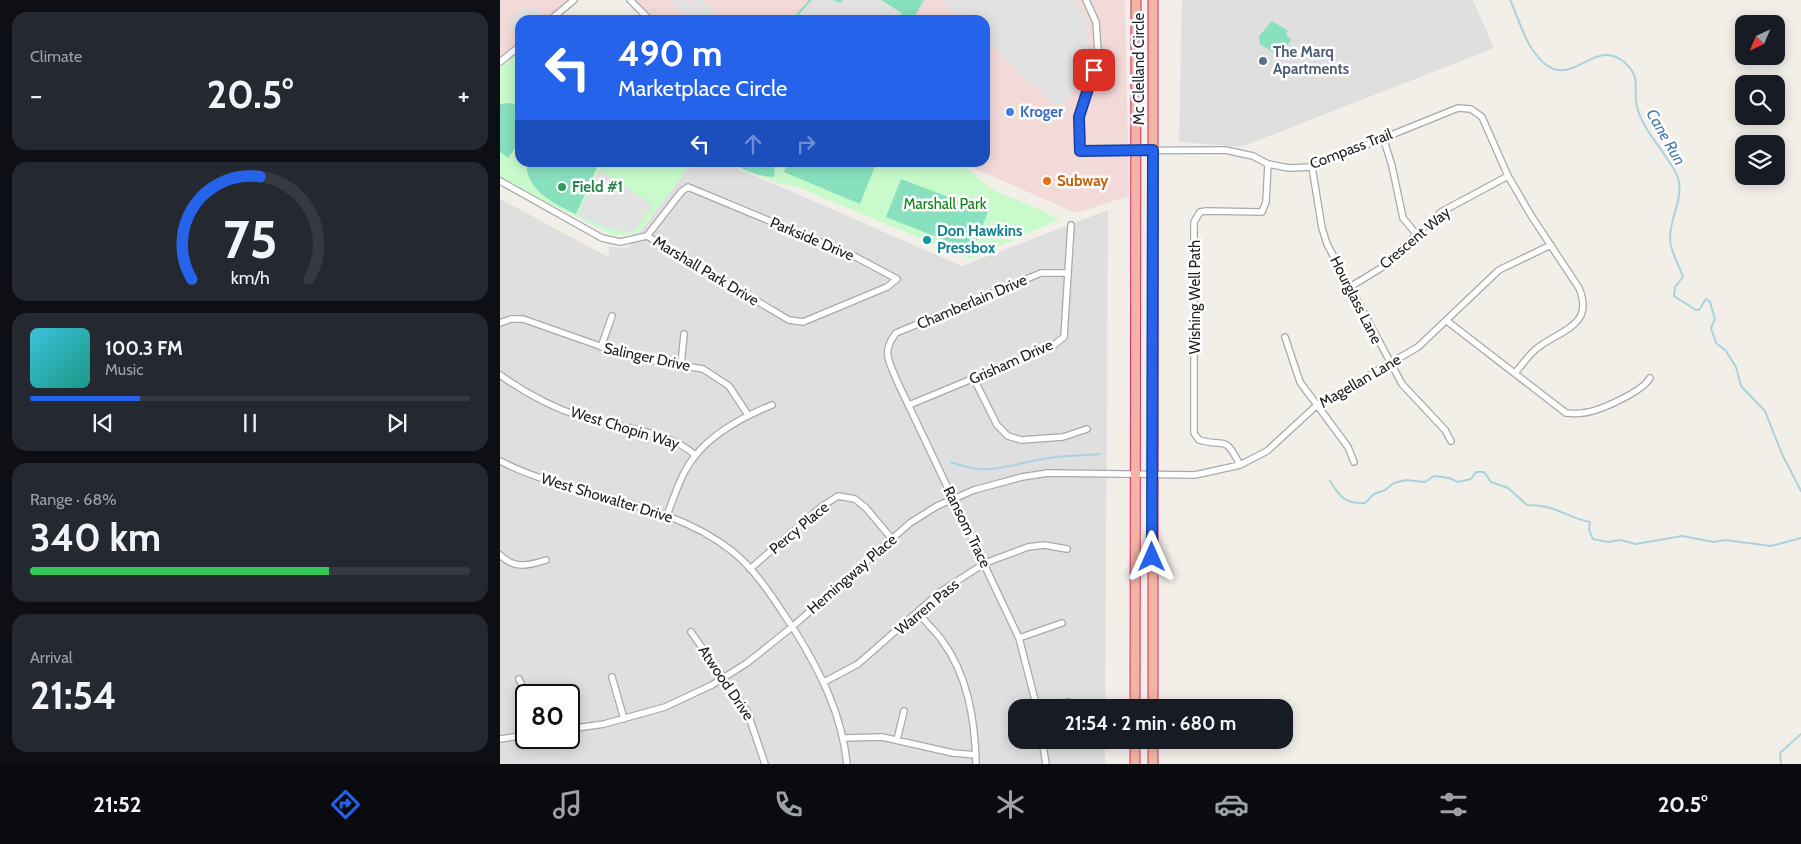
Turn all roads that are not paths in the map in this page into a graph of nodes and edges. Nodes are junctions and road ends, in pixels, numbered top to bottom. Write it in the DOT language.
graph roads {
  1 [pos="574,0"];
  2 [pos="630,0"];
  3 [pos="1086,0"];
  4 [pos="1136,0"];
  5 [pos="1153,0"];
  6 [pos="556,15"];
  7 [pos="645,15"];
  8 [pos="515,50"];
  9 [pos="500,62"];
  10 [pos="1383,137"];
  11 [pos="1153,150"];
  12 [pos="1136,151"];
  13 [pos="1268,164"];
  14 [pos="1312,167"];
  15 [pos="1508,176"];
  16 [pos="500,181"];
  17 [pos="1071,225"];
  18 [pos="1416,235"];
  19 [pos="647,236"];
  20 [pos="1551,245"];
  21 [pos="1068,272"];
  22 [pos="1350,287"];
  23 [pos="612,316"];
  24 [pos="1447,321"];
  25 [pos="803,322"];
  26 [pos="500,324"];
  27 [pos="684,334"];
  28 [pos="1285,337"];
  29 [pos="601,347"];
  30 [pos="887,350"];
  31 [pos="1389,363"];
  32 [pos="681,365"];
  33 [pos="1515,373"];
  34 [pos="500,375"];
  35 [pos="1650,378"];
  36 [pos="974,379"];
  37 [pos="772,405"];
  38 [pos="909,405"];
  39 [pos="1316,406"];
  40 [pos="748,415"];
  41 [pos="1087,429"];
  42 [pos="1451,441"];
  43 [pos="695,455"];
  44 [pos="500,461"];
  45 [pos="1354,462"];
  46 [pos="1240,465"];
  47 [pos="1135,474"];
  48 [pos="1153,475"];
  49 [pos="954,499"];
  50 [pos="667,515"];
  51 [pos="892,539"];
  52 [pos="1067,549"];
  53 [pos="500,555"];
  54 [pos="546,560"];
  55 [pos="985,563"];
  56 [pos="750,569"];
  57 [pos="918,612"];
  58 [pos="1062,623"];
  59 [pos="792,627"];
  60 [pos="691,632"];
  61 [pos="1019,638"];
  62 [pos="612,677"];
  63 [pos="723,678"];
  64 [pos="519,679"];
  65 [pos="824,682"];
  66 [pos="521,684"];
  67 [pos="1035,699"];
  68 [pos="1135,699"];
  69 [pos="1153,699"];
  70 [pos="904,712"];
  71 [pos="624,719"];
  72 [pos="580,727"];
  73 [pos="515,737"];
  74 [pos="844,738"];
  75 [pos="500,739"];
  76 [pos="897,740"];
  77 [pos="1044,749"];
  78 [pos="1135,749"];
  79 [pos="1153,749"];
  80 [pos="976,755"];
  81 [pos="765,764"];
  82 [pos="847,764"];
  83 [pos="976,764"];
  84 [pos="1046,764"];
  85 [pos="1135,764"];
  86 [pos="1153,764"];
  1 -- 6 [label="street"];
  2 -- 7 [label="street"];
  3 -- 12 [label="street, Compass Trail"];
  4 -- 12 [label="highway, Mc Clelland Circle"];
  5 -- 11 [label="highway, Mc Clelland Circle"];
  8 -- 9 [label="street"];
  10 -- 14 [label="street, Compass Trail"];
  10 -- 15 [label="street, Compass Trail"];
  10 -- 18 [label="street"];
  11 -- 12 [label="street, Compass Trail"];
  11 -- 13 [label="street, Compass Trail"];
  11 -- 48 [label="highway, Mc Clelland Circle"];
  12 -- 47 [label="highway, Mc Clelland Circle"];
  13 -- 14 [label="street, Compass Trail"];
  13 -- 46 [label="street, Wishing Well Path"];
  14 -- 22 [label="street, Hourglass Lane"];
  15 -- 18 [label="street, Crescent Way"];
  15 -- 20 [label="street"];
  16 -- 19 [label="street, Marshall Park Drive"];
  17 -- 21 [label="street, Grisham Drive"];
  18 -- 22 [label="street, Crescent Way"];
  19 -- 25 [label="street, Marshall Park Drive"];
  19 -- 25 [label="street, Parkside Drive"];
  20 -- 24 [label="street, Magellan Lane"];
  20 -- 33 [label="street"];
  21 -- 30 [label="street, Chamberlain Drive"];
  21 -- 36 [label="street, Grisham Drive"];
  22 -- 31 [label="street, Hourglass Lane"];
  23 -- 29 [label="street"];
  24 -- 31 [label="street, Magellan Lane"];
  24 -- 33 [label="street"];
  26 -- 29 [label="street, Salinger Drive"];
  27 -- 32 [label="street"];
  28 -- 39 [label="street"];
  29 -- 32 [label="street, Salinger Drive"];
  30 -- 38 [label="street, Ransom Trace"];
  31 -- 39 [label="street, Magellan Lane"];
  31 -- 42 [label="street, Hourglass Lane"];
  32 -- 40 [label="street, Salinger Drive"];
  33 -- 35 [label="street"];
  34 -- 43 [label="street, West Chopin Way"];
  36 -- 38 [label="street, Grisham Drive"];
  36 -- 41 [label="street"];
  37 -- 40 [label="street"];
  38 -- 49 [label="street, Ransom Trace"];
  39 -- 45 [label="street"];
  39 -- 46 [label="street, Magellan Lane"];
  40 -- 43 [label="street"];
  43 -- 50 [label="street"];
  44 -- 50 [label="street, West Showalter Drive"];
  46 -- 48 [label="street, Magellan Lane"];
  47 -- 48 [label="street, Hemingway Place"];
  47 -- 49 [label="street, Hemingway Place"];
  47 -- 68 [label="highway, Mc Clelland Circle"];
  48 -- 69 [label="highway, Mc Clelland Circle"];
  49 -- 51 [label="street, Hemingway Place"];
  49 -- 55 [label="street, Ransom Trace"];
  50 -- 56 [label="street, West Showalter Drive"];
  51 -- 56 [label="street, Percy Place"];
  51 -- 59 [label="street, Hemingway Place"];
  52 -- 55 [label="street, Warren Pass"];
  53 -- 54 [label="street"];
  55 -- 57 [label="street, Warren Pass"];
  55 -- 61 [label="street, Ransom Trace"];
  56 -- 59 [label="street, West Showalter Drive"];
  57 -- 65 [label="street, Warren Pass"];
  57 -- 80 [label="street"];
  58 -- 61 [label="street"];
  59 -- 63 [label="street, Hemingway Place"];
  59 -- 65 [label="street, West Showalter Drive"];
  60 -- 63 [label="street, Atwood Drive"];
  61 -- 67 [label="street, Ransom Trace"];
  62 -- 71 [label="street"];
  63 -- 71 [label="street, Hemingway Place"];
  63 -- 81 [label="street, Atwood Drive"];
  64 -- 66 [label="street"];
  65 -- 74 [label="street, West Showalter Drive"];
  70 -- 76 [label="street"];
  71 -- 72 [label="street, Hemingway Place"];
  73 -- 75 [label="street"];
  74 -- 76 [label="street"];
  74 -- 82 [label="street, West Showalter Drive"];
  76 -- 80 [label="street"];
  77 -- 84 [label="street"];
  78 -- 85 [label="highway"];
  79 -- 86 [label="highway"];
  80 -- 83 [label="street"];
}
